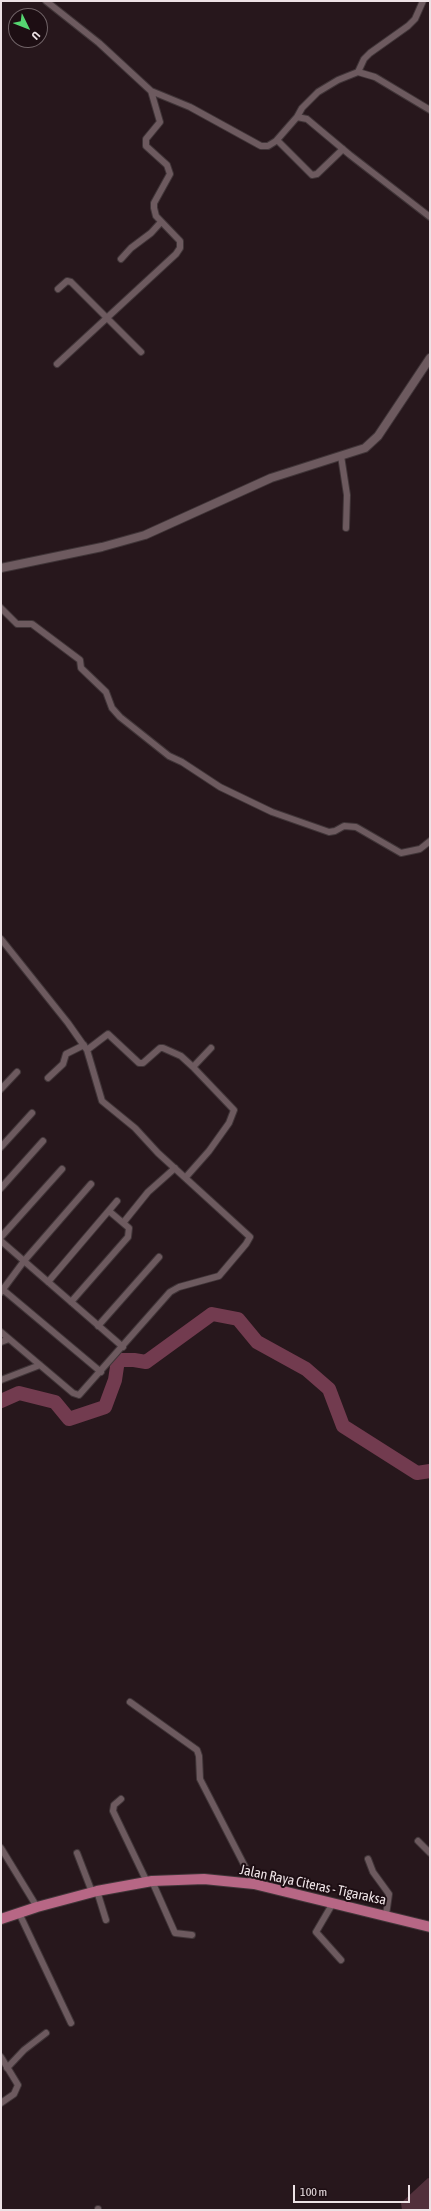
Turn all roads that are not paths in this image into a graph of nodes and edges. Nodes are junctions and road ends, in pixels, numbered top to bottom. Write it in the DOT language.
graph roads {
  1 [pos="46,1"];
  2 [pos="423,1"];
  3 [pos="358,72"];
  4 [pos="151,91"];
  5 [pos="430,110"];
  6 [pos="297,117"];
  7 [pos="277,140"];
  8 [pos="343,149"];
  9 [pos="430,217"];
  10 [pos="161,222"];
  11 [pos="121,259"];
  12 [pos="58,289"];
  13 [pos="107,320"];
  14 [pos="141,352"];
  15 [pos="430,358"];
  16 [pos="57,364"];
  17 [pos="341,456"];
  18 [pos="346,528"];
  19 [pos="1,568"];
  20 [pos="1,608"];
  21 [pos="430,841"];
  22 [pos="1,939"];
  23 [pos="85,1047"];
  24 [pos="210,1048"];
  25 [pos="193,1067"];
  26 [pos="17,1072"];
  27 [pos="48,1078"];
  28 [pos="1,1089"];
  29 [pos="32,1113"];
  30 [pos="43,1141"];
  31 [pos="1,1147"];
  32 [pos="175,1168"];
  33 [pos="62,1169"];
  34 [pos="186,1177"];
  35 [pos="91,1184"];
  36 [pos="1,1188"];
  37 [pos="117,1201"];
  38 [pos="109,1211"];
  39 [pos="123,1223"];
  40 [pos="1,1236"];
  41 [pos="1,1242"];
  42 [pos="159,1257"];
  43 [pos="24,1261"];
  44 [pos="48,1282"];
  45 [pos="2,1290"];
  46 [pos="71,1302"];
  47 [pos="98,1326"];
  48 [pos="1,1332"];
  49 [pos="9,1339"];
  50 [pos="1,1342"];
  51 [pos="123,1347"];
  52 [pos="40,1365"];
  53 [pos="101,1372"];
  54 [pos="1,1380"];
  55 [pos="130,1702"];
  56 [pos="121,1799"];
  57 [pos="418,1841"];
  58 [pos="1,1848"];
  59 [pos="77,1853"];
  60 [pos="430,1854"];
  61 [pos="368,1859"];
  62 [pos="150,1882"];
  63 [pos="254,1884"];
  64 [pos="95,1892"];
  65 [pos="333,1903"];
  66 [pos="37,1907"];
  67 [pos="19,1913"];
  68 [pos="386,1915"];
  69 [pos="1,1919"];
  70 [pos="106,1920"];
  71 [pos="430,1927"];
  72 [pos="192,1935"];
  73 [pos="341,1960"];
  74 [pos="72,2022"];
  75 [pos="46,2033"];
  76 [pos="1,2057"];
  77 [pos="7,2068"];
  78 [pos="1,2102"];
  1 -- 4 [label="street"];
  2 -- 3 [label="street"];
  3 -- 5 [label="street"];
  3 -- 6 [label="street"];
  4 -- 7 [label="street"];
  4 -- 10 [label="street"];
  6 -- 7 [label="street"];
  6 -- 8 [label="street"];
  7 -- 8 [label="street"];
  8 -- 9 [label="street"];
  10 -- 11 [label="street"];
  10 -- 13 [label="street"];
  12 -- 13 [label="street"];
  13 -- 14 [label="street"];
  13 -- 16 [label="street"];
  15 -- 17 [label="street"];
  17 -- 18 [label="street"];
  17 -- 19 [label="street"];
  20 -- 21 [label="street"];
  22 -- 23 [label="street"];
  23 -- 25 [label="street"];
  23 -- 27 [label="street"];
  23 -- 32 [label="street"];
  24 -- 25 [label="street"];
  25 -- 34 [label="street"];
  26 -- 28 [label="street"];
  29 -- 31 [label="street"];
  30 -- 36 [label="street"];
  32 -- 34 [label="street"];
  32 -- 39 [label="street"];
  33 -- 40 [label="street"];
  34 -- 51 [label="street"];
  35 -- 43 [label="street"];
  37 -- 38 [label="street"];
  38 -- 39 [label="street"];
  38 -- 44 [label="street"];
  39 -- 46 [label="street"];
  41 -- 43 [label="street"];
  42 -- 47 [label="street"];
  43 -- 44 [label="street"];
  43 -- 45 [label="street"];
  44 -- 46 [label="street"];
  45 -- 53 [label="street"];
  46 -- 47 [label="street"];
  47 -- 51 [label="street"];
  48 -- 49 [label="street"];
  49 -- 50 [label="street"];
  49 -- 52 [label="street"];
  51 -- 53 [label="street"];
  52 -- 53 [label="street"];
  52 -- 54 [label="street"];
  55 -- 63 [label="street"];
  56 -- 62 [label="street"];
  57 -- 60 [label="street"];
  58 -- 66 [label="street"];
  59 -- 64 [label="street"];
  61 -- 68 [label="street"];
  62 -- 63 [label="main road, Jalan Raya Citeras - Tigaraksa"];
  62 -- 64 [label="main road, Jalan Raya Citeras - Tigaraksa"];
  62 -- 72 [label="street"];
  63 -- 65 [label="main road, Jalan Raya Citeras - Tigaraksa"];
  64 -- 66 [label="main road, Jalan Raya Citeras - Tigaraksa"];
  64 -- 70 [label="street"];
  65 -- 68 [label="main road, Jalan Raya Citeras - Tigaraksa"];
  65 -- 73 [label="street"];
  66 -- 67 [label="main road, Jalan Raya Citeras - Tigaraksa"];
  67 -- 69 [label="main road, Jalan Raya Citeras - Tigaraksa"];
  67 -- 74 [label="street"];
  68 -- 71 [label="main road, Jalan Raya Citeras - Tigaraksa"];
  75 -- 77 [label="street"];
  76 -- 77 [label="street"];
  77 -- 78 [label="street"];
}
